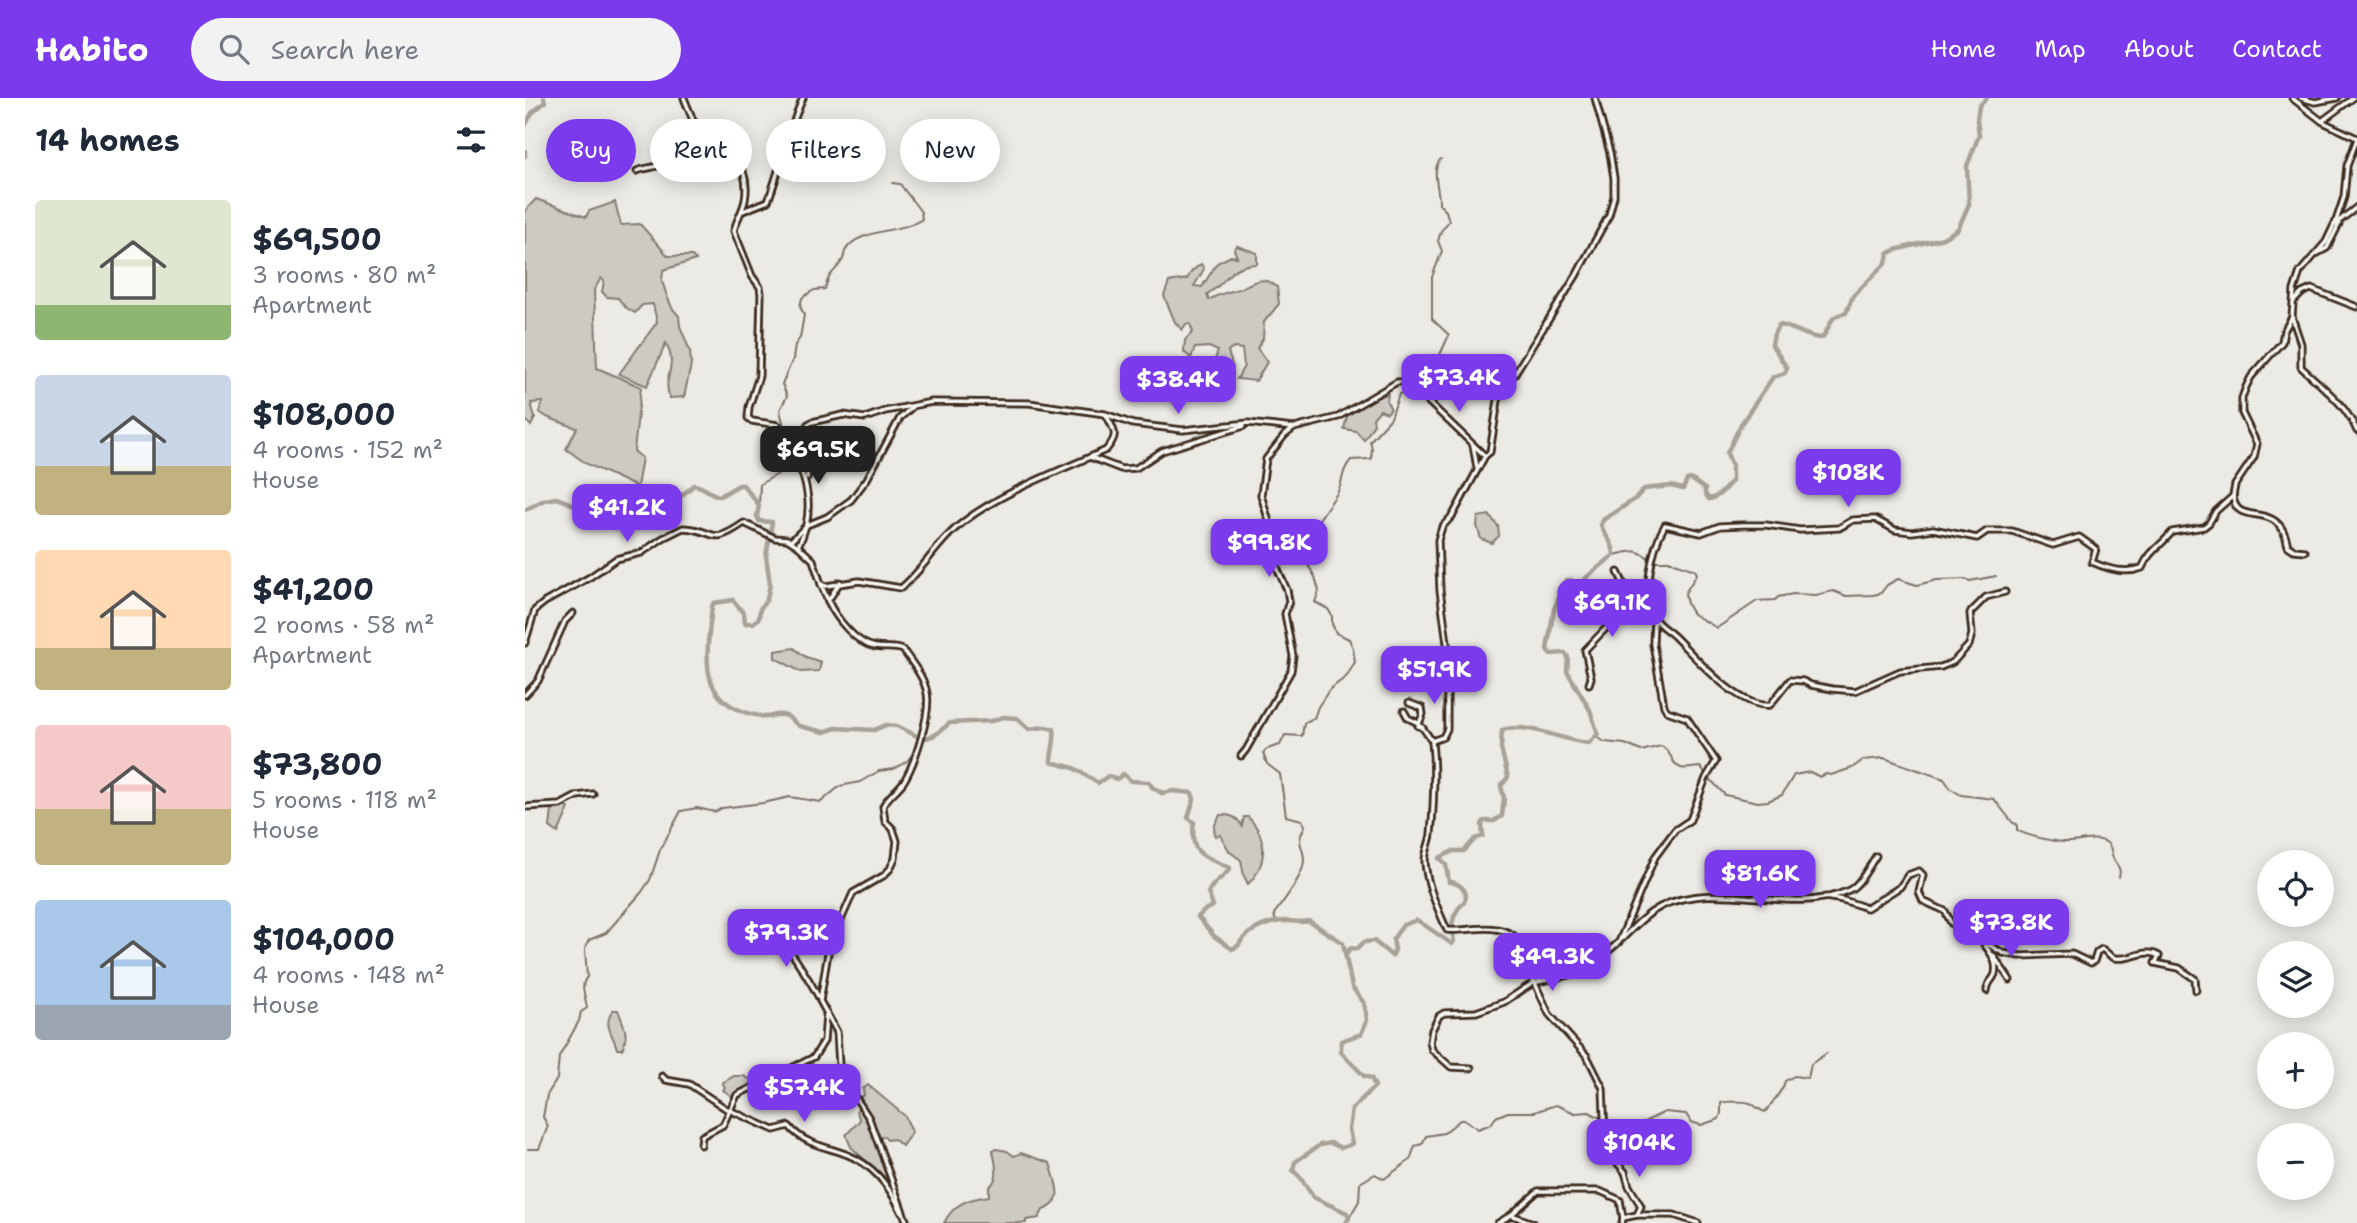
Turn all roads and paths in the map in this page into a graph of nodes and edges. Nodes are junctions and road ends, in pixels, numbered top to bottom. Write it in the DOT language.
graph roads {
  1 [pos="684,98"];
  2 [pos="803,98"];
  3 [pos="1595,98"];
  4 [pos="2292,98"];
  5 [pos="2301,98"];
  6 [pos="2337,98"];
  7 [pos="2353,98"];
  8 [pos="692,119"];
  9 [pos="2322,121"];
  10 [pos="2357,138"];
  11 [pos="650,168"];
  12 [pos="637,171"];
  13 [pos="746,182"];
  14 [pos="2357,207"];
  15 [pos="741,212"];
  16 [pos="2336,224"];
  17 [pos="2293,302"];
  18 [pos="2357,307"];
  19 [pos="2292,317"];
  20 [pos="914,405"];
  21 [pos="1105,414"];
  22 [pos="1248,424"];
  23 [pos="1294,428"];
  24 [pos="2357,431"];
  25 [pos="807,439"];
  26 [pos="1472,443"];
  27 [pos="793,453"];
  28 [pos="1485,456"];
  29 [pos="1090,457"];
  30 [pos="1477,468"];
  31 [pos="806,480"];
  32 [pos="2233,496"];
  33 [pos="807,525"];
  34 [pos="791,541"];
  35 [pos="799,546"];
  36 [pos="2305,551"];
  37 [pos="1618,572"];
  38 [pos="840,582"];
  39 [pos="821,584"];
  40 [pos="2005,592"];
  41 [pos="1619,594"];
  42 [pos="1648,595"];
  43 [pos="1631,599"];
  44 [pos="828,601"];
  45 [pos="1636,603"];
  46 [pos="1629,608"];
  47 [pos="1645,612"];
  48 [pos="573,613"];
  49 [pos="1654,617"];
  50 [pos="525,643"];
  51 [pos="1589,684"];
  52 [pos="525,695"];
  53 [pos="1409,703"];
  54 [pos="1403,711"];
  55 [pos="1418,723"];
  56 [pos="1432,741"];
  57 [pos="1241,755"];
  58 [pos="593,794"];
  59 [pos="525,807"];
  60 [pos="1875,856"];
  61 [pos="1825,897"];
  62 [pos="751,939"];
  63 [pos="1981,940"];
  64 [pos="1619,942"];
  65 [pos="1991,953"];
  66 [pos="2010,980"];
  67 [pos="1533,983"];
  68 [pos="2196,990"];
  69 [pos="1987,991"];
  70 [pos="820,1000"];
  71 [pos="826,1014"];
  72 [pos="1471,1068"];
  73 [pos="662,1076"];
  74 [pos="730,1109"];
  75 [pos="701,1145"];
  76 [pos="1511,1215"];
  77 [pos="1637,1215"];
  78 [pos="906,1221"];
  79 [pos="1622,1221"];
  80 [pos="1498,1223"];
  81 [pos="1533,1223"];
  82 [pos="1698,1223"];
  1 -- 8 [label="street"];
  2 -- 15 [label="street"];
  3 -- 28 [label="street"];
  4 -- 9 [label="street"];
  5 -- 6 [label="street"];
  7 -- 9 [label="street"];
  9 -- 10 [label="street"];
  10 -- 16 [label="street"];
  11 -- 12 [label="street"];
  13 -- 15 [label="street"];
  14 -- 16 [label="street"];
  15 -- 27 [label="street"];
  16 -- 17 [label="street"];
  17 -- 18 [label="street"];
  17 -- 19 [label="street"];
  19 -- 24 [label="street"];
  19 -- 32 [label="street"];
  20 -- 21 [label="street"];
  20 -- 25 [label="street"];
  20 -- 33 [label="street"];
  21 -- 22 [label="street"];
  21 -- 29 [label="street"];
  22 -- 23 [label="street"];
  22 -- 29 [label="street"];
  23 -- 26 [label="street"];
  23 -- 57 [label="street"];
  25 -- 27 [label="street"];
  25 -- 31 [label="street"];
  26 -- 28 [label="street"];
  26 -- 30 [label="street"];
  27 -- 31 [label="street"];
  28 -- 30 [label="street"];
  29 -- 38 [label="street"];
  30 -- 56 [label="street"];
  31 -- 33 [label="street"];
  32 -- 36 [label="street"];
  32 -- 42 [label="street"];
  33 -- 34 [label="street"];
  33 -- 35 [label="street"];
  34 -- 35 [label="street"];
  34 -- 50 [label="street"];
  35 -- 39 [label="street"];
  37 -- 43 [label="street"];
  38 -- 39 [label="street"];
  38 -- 44 [label="street"];
  39 -- 44 [label="street"];
  40 -- 49 [label="street"];
  41 -- 43 [label="street"];
  42 -- 45 [label="street"];
  42 -- 49 [label="street"];
  43 -- 45 [label="street"];
  44 -- 70 [label="street"];
  45 -- 46 [label="street"];
  45 -- 47 [label="street"];
  46 -- 47 [label="street"];
  46 -- 51 [label="street"];
  47 -- 49 [label="street"];
  48 -- 52 [label="street"];
  49 -- 64 [label="street"];
  53 -- 55 [label="street"];
  54 -- 55 [label="street"];
  55 -- 56 [label="street"];
  56 -- 67 [label="street"];
  58 -- 59 [label="street"];
  60 -- 61 [label="street"];
  61 -- 63 [label="street"];
  61 -- 64 [label="street"];
  62 -- 70 [label="street"];
  63 -- 65 [label="street"];
  63 -- 68 [label="street"];
  64 -- 67 [label="street"];
  65 -- 66 [label="street"];
  65 -- 69 [label="street"];
  67 -- 72 [label="street"];
  67 -- 77 [label="street"];
  70 -- 71 [label="street"];
  71 -- 74 [label="street"];
  71 -- 78 [label="street"];
  73 -- 74 [label="street"];
  74 -- 75 [label="street"];
  74 -- 78 [label="street"];
  76 -- 79 [label="street"];
  76 -- 80 [label="street"];
  76 -- 81 [label="street"];
  77 -- 79 [label="street"];
  77 -- 82 [label="street"];
}
